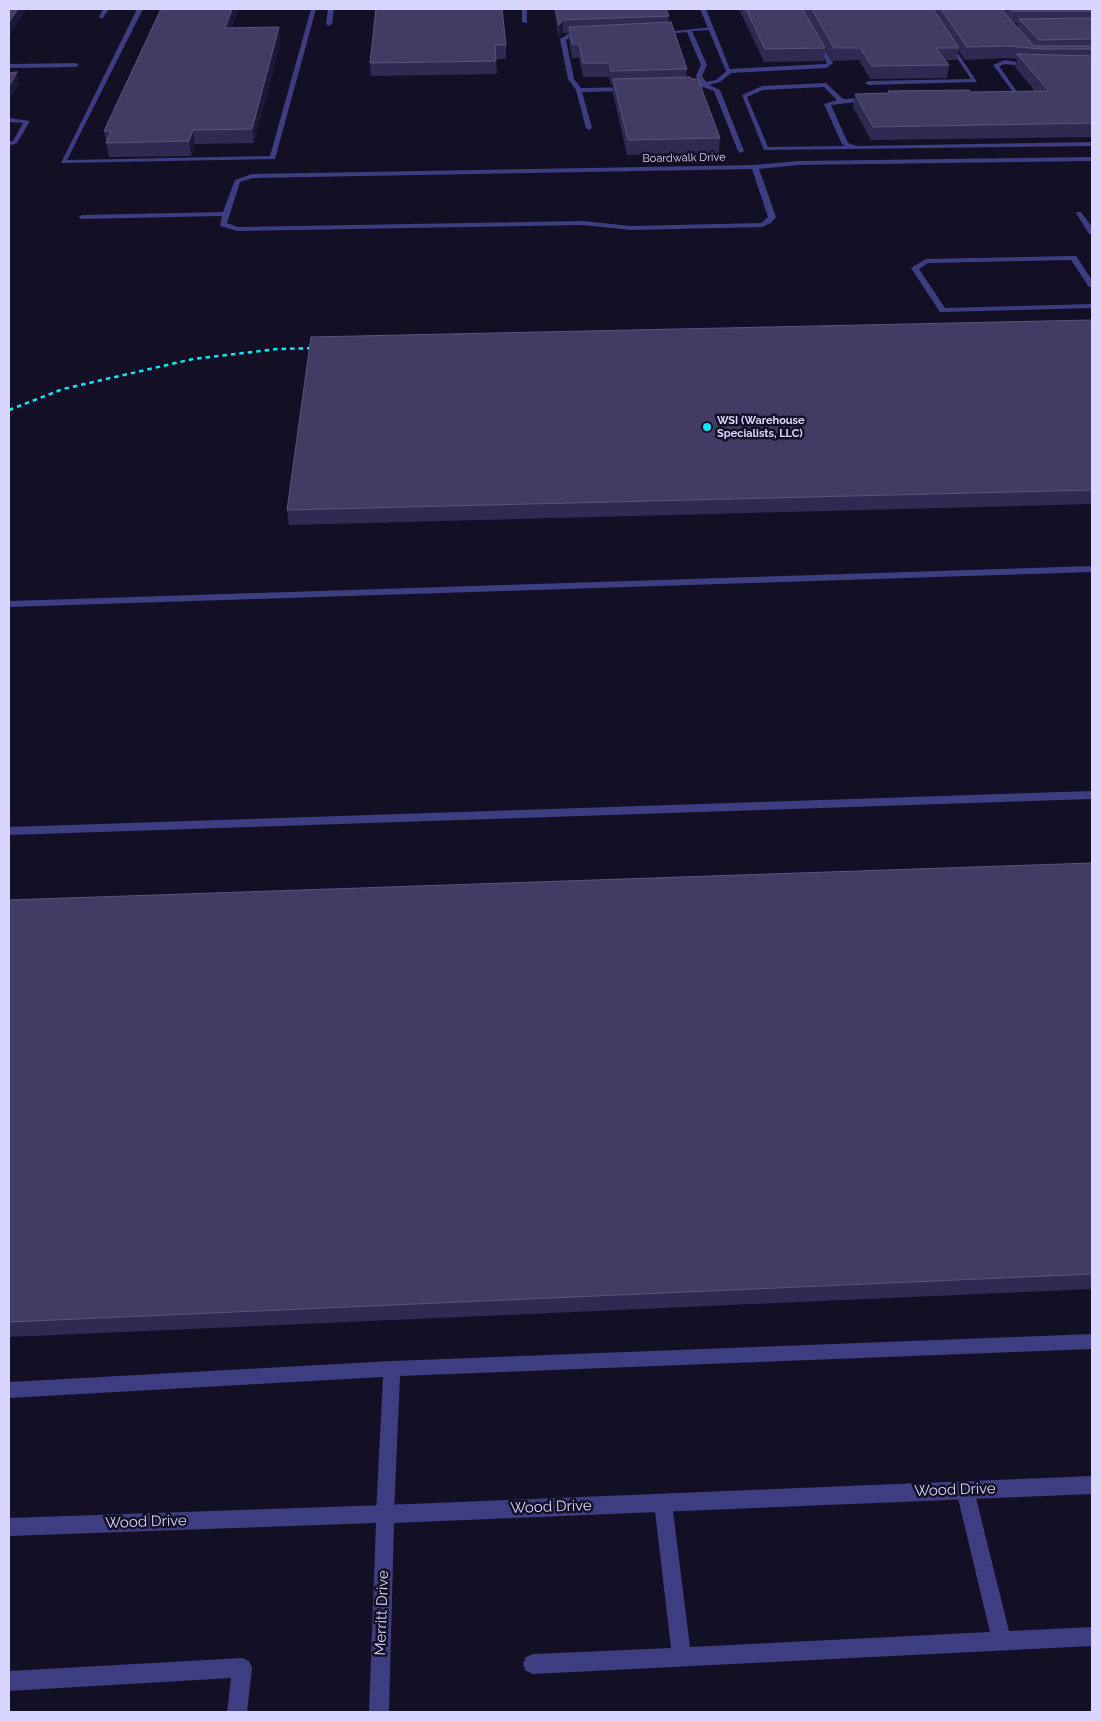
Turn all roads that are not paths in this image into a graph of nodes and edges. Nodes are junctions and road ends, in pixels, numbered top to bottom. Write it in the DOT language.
graph roads {
  1 [pos="106,9"];
  2 [pos="140,9"];
  3 [pos="314,9"];
  4 [pos="331,9"];
  5 [pos="524,9"];
  6 [pos="703,9"];
  7 [pos="102,17"];
  8 [pos="525,22"];
  9 [pos="329,24"];
  10 [pos="711,28"];
  11 [pos="689,31"];
  12 [pos="813,32"];
  13 [pos="656,33"];
  14 [pos="944,33"];
  15 [pos="589,35"];
  16 [pos="76,65"];
  17 [pos="1038,65"];
  18 [pos="9,66"];
  19 [pos="729,71"];
  20 [pos="868,83"];
  21 [pos="704,85"];
  22 [pos="676,88"];
  23 [pos="637,89"];
  24 [pos="579,90"];
  25 [pos="1000,98"];
  26 [pos="881,100"];
  27 [pos="841,101"];
  28 [pos="9,120"];
  29 [pos="589,128"];
  30 [pos="9,144"];
  31 [pos="1092,144"];
  32 [pos="856,148"];
  33 [pos="741,151"];
  34 [pos="1092,159"];
  35 [pos="755,167"];
  36 [pos="1092,213"];
  37 [pos="227,214"];
  38 [pos="82,217"];
  39 [pos="1092,232"];
  40 [pos="1092,285"];
  41 [pos="1092,306"];
  42 [pos="1092,569"];
  43 [pos="9,604"];
  44 [pos="1092,795"];
  45 [pos="9,832"];
  46 [pos="1092,1342"];
  47 [pos="392,1369"];
  48 [pos="9,1390"];
  49 [pos="1092,1485"];
  50 [pos="965,1490"];
  51 [pos="663,1503"];
  52 [pos="386,1514"];
  53 [pos="9,1527"];
  54 [pos="1092,1637"];
  55 [pos="1002,1642"];
  56 [pos="682,1657"];
  57 [pos="533,1664"];
  58 [pos="9,1681"];
  59 [pos="237,1712"];
  60 [pos="379,1712"];
  1 -- 7 [label="street"];
  2 -- 3 [label="street"];
  4 -- 9 [label="street"];
  5 -- 8 [label="street"];
  6 -- 10 [label="street"];
  10 -- 11 [label="street"];
  10 -- 19 [label="street"];
  11 -- 13 [label="street"];
  11 -- 21 [label="street"];
  12 -- 19 [label="street"];
  14 -- 20 [label="street"];
  15 -- 24 [label="street"];
  16 -- 18 [label="street"];
  17 -- 25 [label="street"];
  19 -- 21 [label="street"];
  21 -- 22 [label="street"];
  21 -- 33 [label="street"];
  23 -- 24 [label="street"];
  24 -- 29 [label="street"];
  26 -- 27 [label="street"];
  27 -- 32 [label="street"];
  27 -- 32 [label="street"];
  28 -- 30 [label="street"];
  31 -- 32 [label="street"];
  34 -- 35 [label="street, Boardwalk Drive"];
  35 -- 37 [label="street, Boardwalk Drive"];
  35 -- 37 [label="street"];
  36 -- 39 [label="street"];
  37 -- 38 [label="street"];
  40 -- 41 [label="street"];
  42 -- 43 [label="street"];
  44 -- 45 [label="street"];
  46 -- 47 [label="street"];
  47 -- 48 [label="street"];
  47 -- 52 [label="street, Merritt Drive"];
  49 -- 50 [label="street, Wood Drive"];
  50 -- 51 [label="street, Wood Drive"];
  50 -- 55 [label="street"];
  51 -- 52 [label="street, Wood Drive"];
  51 -- 56 [label="street"];
  52 -- 53 [label="street, Wood Drive"];
  52 -- 60 [label="street, Merritt Drive"];
  54 -- 55 [label="street"];
  55 -- 56 [label="street"];
  56 -- 57 [label="street"];
  58 -- 59 [label="street"];
}
